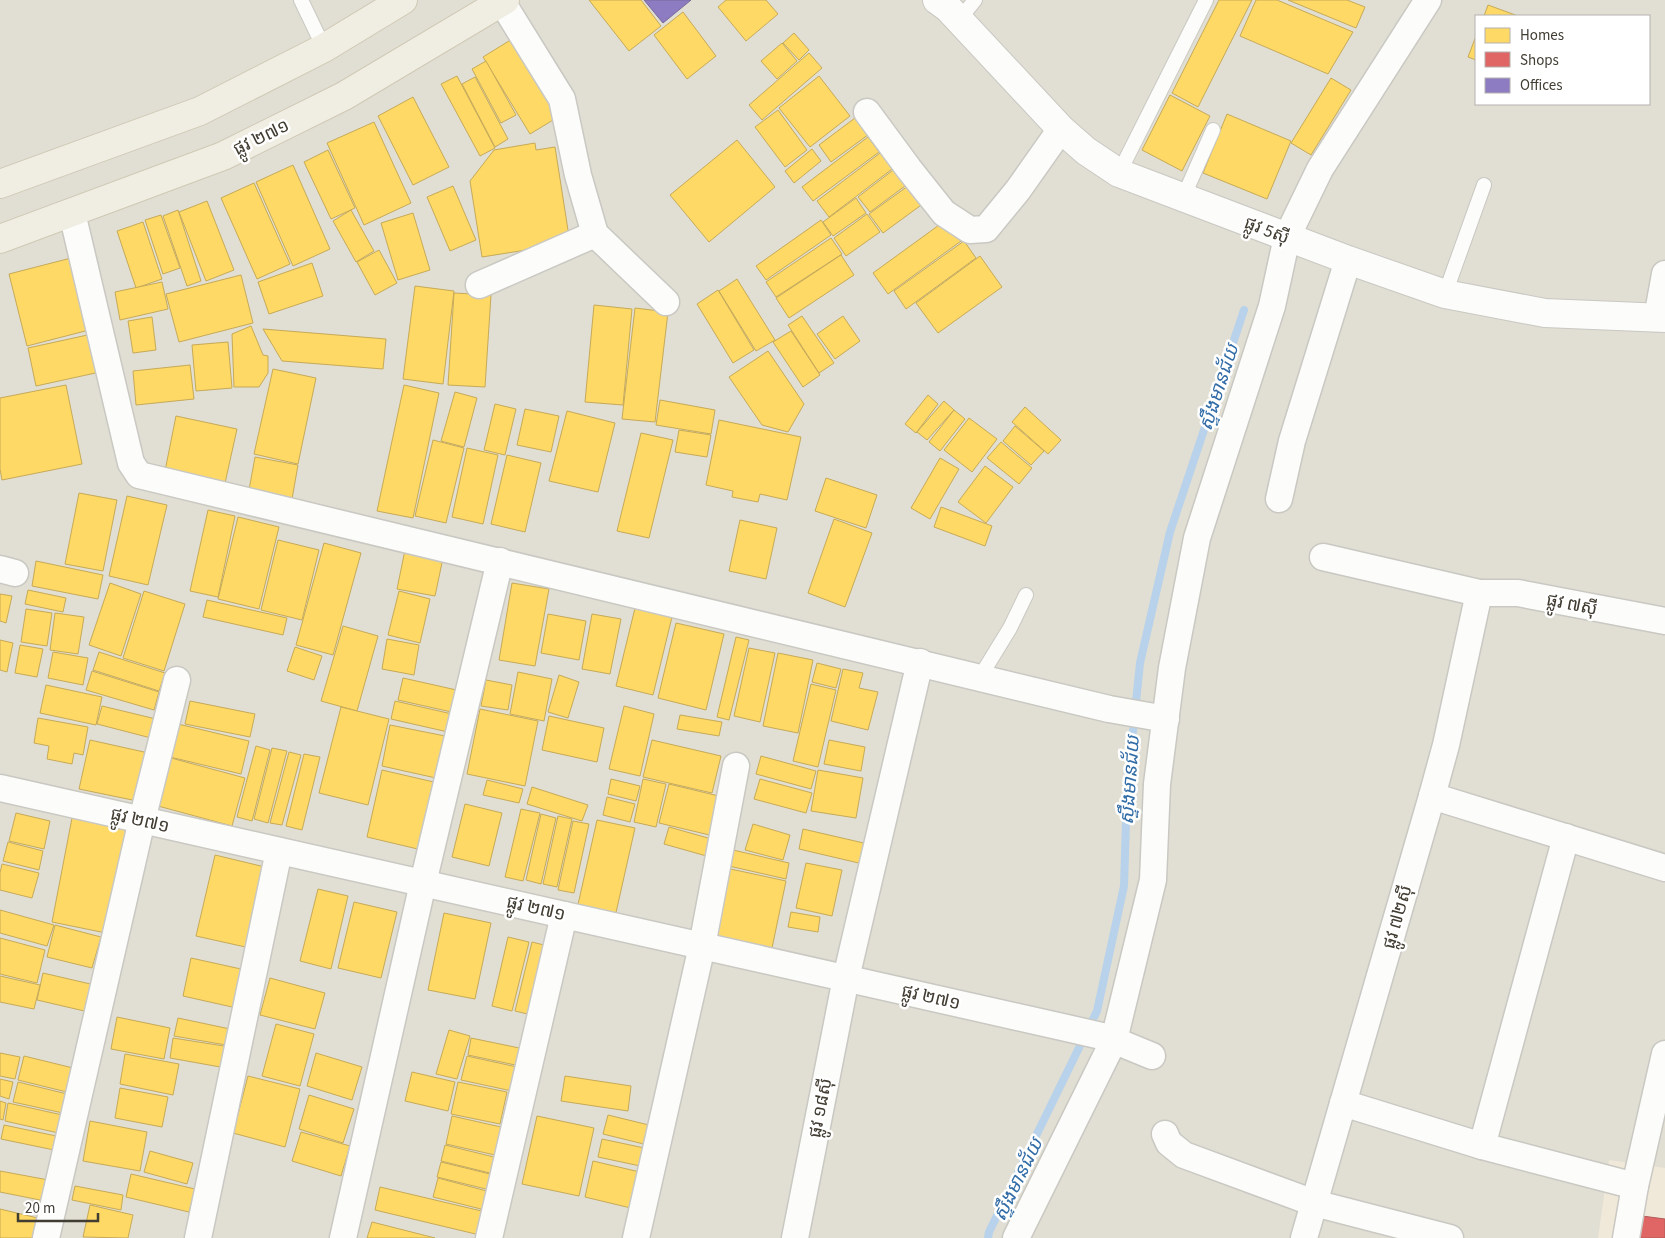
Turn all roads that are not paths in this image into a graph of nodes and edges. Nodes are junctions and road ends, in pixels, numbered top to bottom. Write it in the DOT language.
graph roads {
  1 [pos="301,0"];
  2 [pos="403,0"];
  3 [pos="937,0"];
  4 [pos="1206,0"];
  5 [pos="1428,0"];
  6 [pos="504,1"];
  7 [pos="967,10"];
  8 [pos="324,48"];
  9 [pos="867,112"];
  10 [pos="1061,129"];
  11 [pos="1213,130"];
  12 [pos="1119,173"];
  13 [pos="1,181"];
  14 [pos="1484,185"];
  15 [pos="1183,198"];
  16 [pos="72,213"];
  17 [pos="595,234"];
  18 [pos="1287,237"];
  19 [pos="0,239"];
  20 [pos="1348,260"];
  21 [pos="1665,274"];
  22 [pos="479,285"];
  23 [pos="1445,294"];
  24 [pos="666,302"];
  25 [pos="1661,318"];
  26 [pos="1279,499"];
  27 [pos="1323,558"];
  28 [pos="500,561"];
  29 [pos="1479,593"];
  30 [pos="1026,595"];
  31 [pos="1665,621"];
  32 [pos="920,662"];
  33 [pos="980,677"];
  34 [pos="177,680"];
  35 [pos="1157,717"];
  36 [pos="736,766"];
  37 [pos="0,788"];
  38 [pos="1432,796"];
  39 [pos="142,820"];
  40 [pos="1566,838"];
  41 [pos="278,850"];
  42 [pos="1665,868"];
  43 [pos="423,883"];
  44 [pos="564,915"];
  45 [pos="702,946"];
  46 [pos="846,978"];
  47 [pos="1110,1039"];
  48 [pos="1665,1054"];
  49 [pos="1152,1056"];
  50 [pos="1343,1103"];
  51 [pos="1165,1134"];
  52 [pos="1482,1146"];
  53 [pos="1635,1186"];
  54 [pos="1314,1203"];
  55 [pos="46,1238"];
  56 [pos="198,1238"];
  57 [pos="342,1238"];
  58 [pos="489,1238"];
  59 [pos="636,1238"];
  60 [pos="795,1238"];
  61 [pos="1016,1238"];
  62 [pos="1304,1238"];
  63 [pos="1450,1238"];
  64 [pos="1626,1238"];
  1 -- 8 [label="lane"];
  2 -- 8 [label="main road"];
  3 -- 7 [label="street, ផ្លូវ 5ស៊ី"];
  4 -- 12 [label="lane"];
  5 -- 18 [label="street"];
  6 -- 16 [label="main road, ផ្លូវ ២៧១"];
  6 -- 17 [label="street"];
  7 -- 10 [label="street, ផ្លូវ 5ស៊ី"];
  8 -- 13 [label="main road"];
  9 -- 10 [label="street"];
  10 -- 12 [label="street, ផ្លូវ 5ស៊ី"];
  11 -- 15 [label="lane"];
  12 -- 15 [label="street, ផ្លូវ 5ស៊ី"];
  14 -- 23 [label="lane"];
  15 -- 18 [label="street, ផ្លូវ 5ស៊ី"];
  16 -- 19 [label="main road, ផ្លូវ ២៧១"];
  16 -- 28 [label="street"];
  17 -- 22 [label="street"];
  17 -- 24 [label="street"];
  18 -- 20 [label="street, ផ្លូវ 5ស៊ី"];
  18 -- 35 [label="street"];
  20 -- 23 [label="street, ផ្លូវ 5ស៊ី"];
  20 -- 26 [label="street"];
  21 -- 25 [label="street"];
  23 -- 25 [label="street, ផ្លូវ 5ស៊ី"];
  27 -- 29 [label="street, ផ្លូវ ៧ស៊ី"];
  28 -- 32 [label="street"];
  28 -- 43 [label="street"];
  29 -- 31 [label="street, ផ្លូវ ៧ស៊ី"];
  29 -- 38 [label="street, ផ្លូវ ៧២ស៊ី"];
  30 -- 33 [label="lane"];
  32 -- 33 [label="street"];
  32 -- 46 [label="street, ផ្លូវ ១៨ស៊ី"];
  33 -- 35 [label="street"];
  34 -- 39 [label="street"];
  35 -- 47 [label="street"];
  36 -- 45 [label="street"];
  37 -- 39 [label="street, ផ្លូវ ២៧១"];
  38 -- 40 [label="street"];
  38 -- 50 [label="street, ផ្លូវ ៧២ស៊ី"];
  39 -- 41 [label="street, ផ្លូវ ២៧១"];
  39 -- 55 [label="street"];
  40 -- 42 [label="street"];
  40 -- 52 [label="street"];
  41 -- 43 [label="street, ផ្លូវ ២៧១"];
  41 -- 56 [label="street"];
  43 -- 44 [label="street, ផ្លូវ ២៧១"];
  43 -- 57 [label="street"];
  44 -- 45 [label="street, ផ្លូវ ២៧១"];
  44 -- 58 [label="street"];
  45 -- 46 [label="street, ផ្លូវ ២៧១"];
  45 -- 59 [label="street"];
  46 -- 47 [label="street, ផ្លូវ ២៧១"];
  46 -- 60 [label="street, ផ្លូវ ១៨ស៊ី"];
  47 -- 49 [label="street, ផ្លូវ ២៧១"];
  47 -- 61 [label="street"];
  48 -- 53 [label="street"];
  50 -- 52 [label="street"];
  50 -- 54 [label="street, ផ្លូវ ៧២ស៊ី"];
  51 -- 54 [label="street"];
  52 -- 53 [label="street"];
  53 -- 64 [label="street"];
  54 -- 62 [label="street, ផ្លូវ ៧២ស៊ី"];
  54 -- 63 [label="street"];
}
